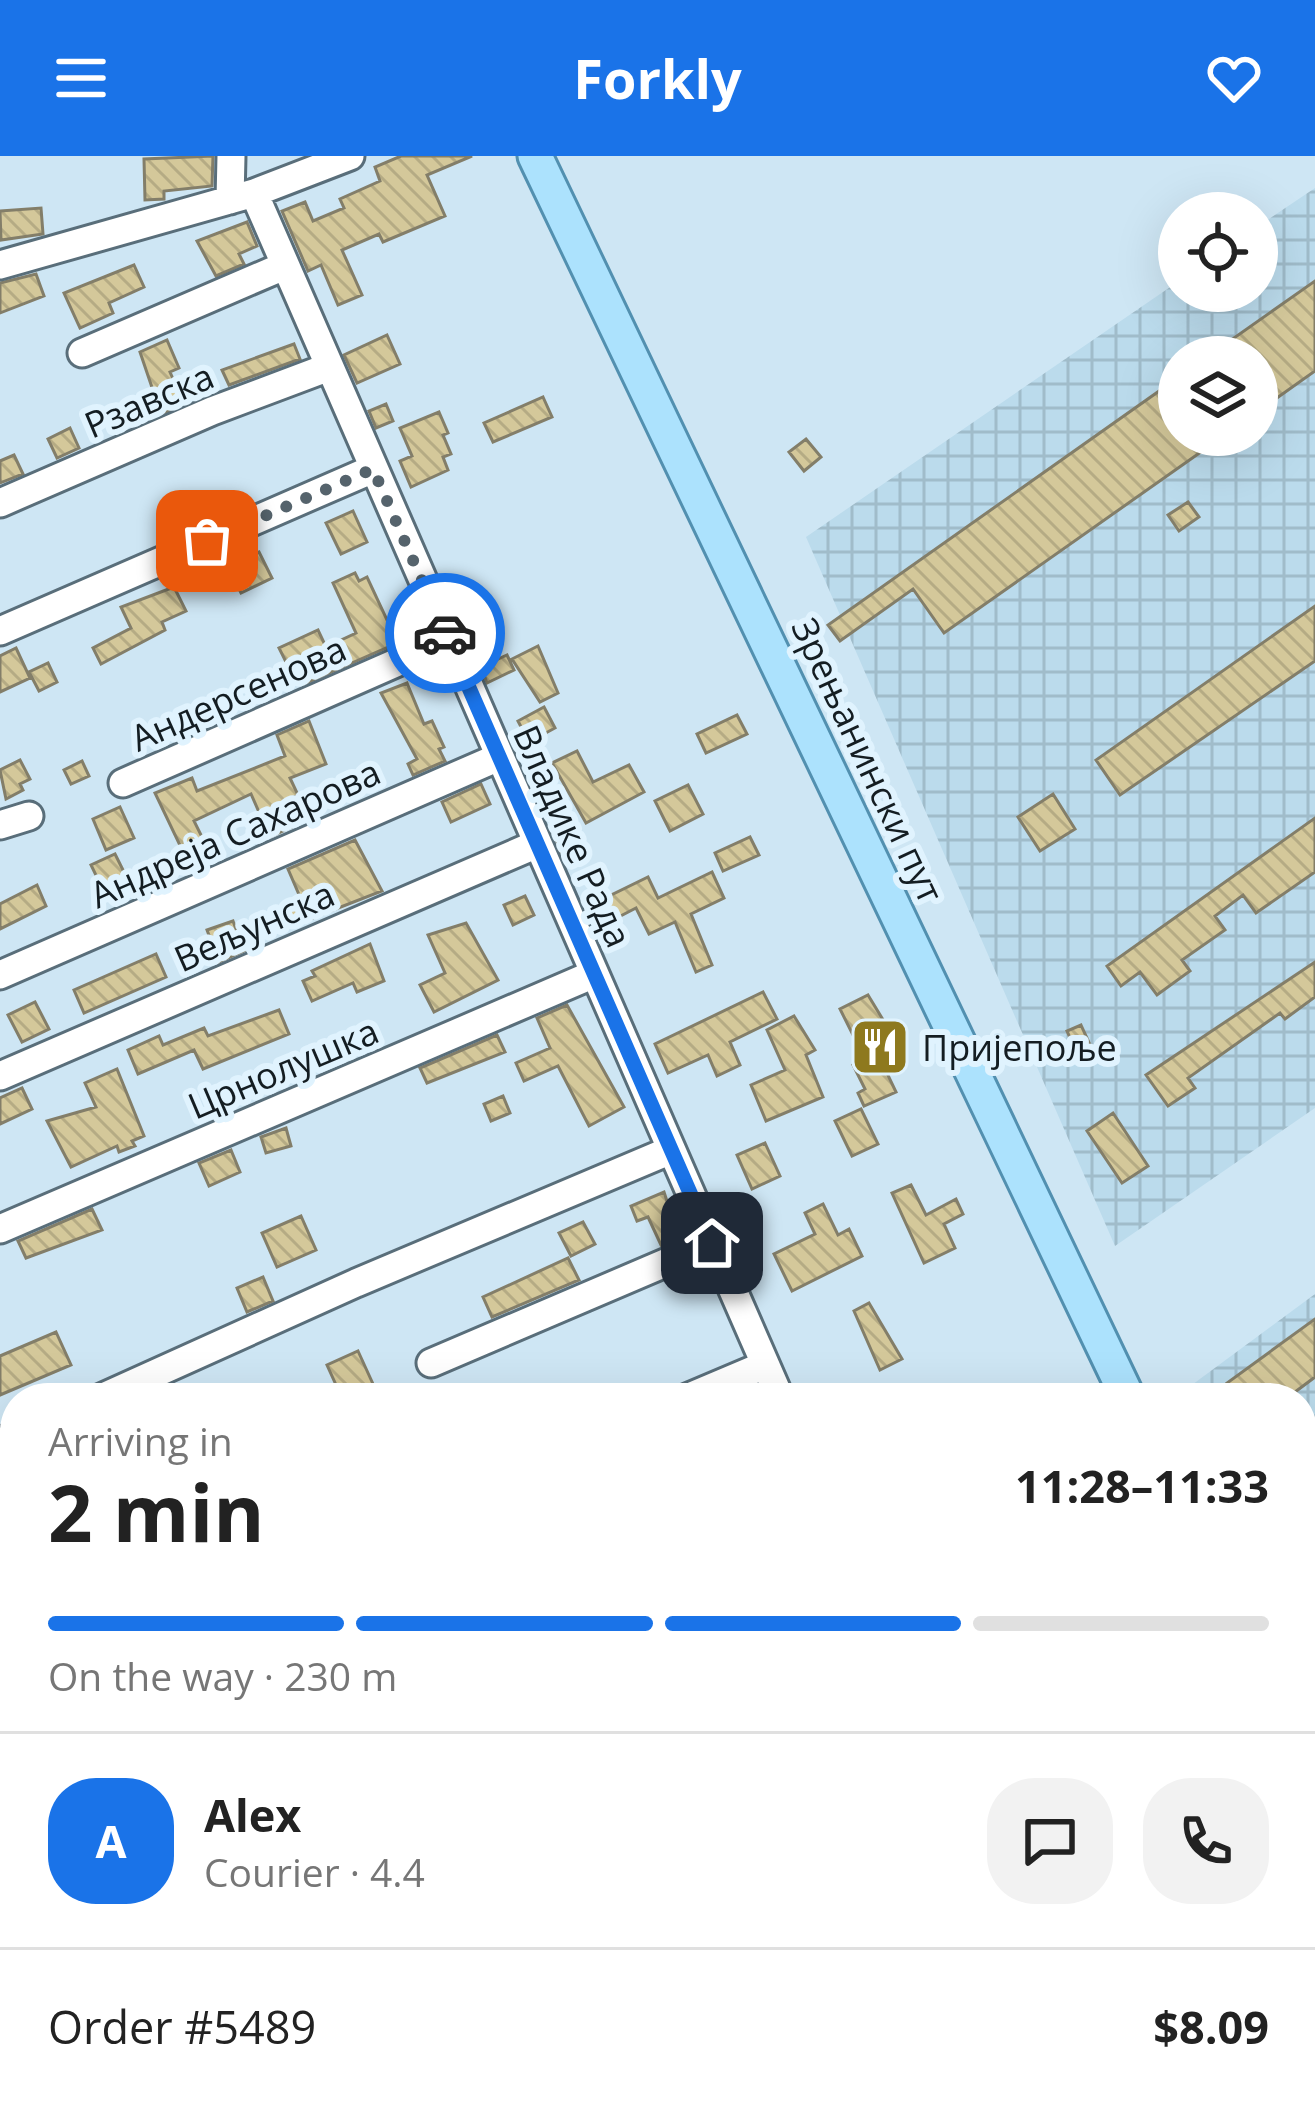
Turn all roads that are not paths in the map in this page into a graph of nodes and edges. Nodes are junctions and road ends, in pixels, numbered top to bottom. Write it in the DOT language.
graph roads {
  1 [pos="231,156"];
  2 [pos="350,156"];
  3 [pos="535,156"];
  4 [pos="242,197"];
  5 [pos="0,265"];
  6 [pos="284,266"];
  7 [pos="82,353"];
  8 [pos="329,368"];
  9 [pos="373,469"];
  10 [pos="0,503"];
  11 [pos="0,631"];
  12 [pos="448,640"];
  13 [pos="499,757"];
  14 [pos="123,783"];
  15 [pos="29,816"];
  16 [pos="0,825"];
  17 [pos="537,844"];
  18 [pos="594,974"];
  19 [pos="0,976"];
  20 [pos="0,1076"];
  21 [pos="671,1150"];
  22 [pos="0,1229"];
  23 [pos="712,1243"];
  24 [pos="431,1363"];
  25 [pos="765,1365"];
  26 [pos="134,1383"];
  27 [pos="722,1383"];
  28 [pos="773,1383"];
  29 [pos="1121,1383"];
  1 -- 4 [label="street"];
  2 -- 4 [label="street"];
  3 -- 29 [label="main road, Зрењанински пут"];
  4 -- 5 [label="street"];
  4 -- 6 [label="street, Владике Рада"];
  6 -- 7 [label="street"];
  6 -- 8 [label="street, Владике Рада"];
  8 -- 9 [label="street, Владике Рада"];
  8 -- 10 [label="street, Рзавска"];
  9 -- 11 [label="street"];
  9 -- 12 [label="street, Владике Рада"];
  12 -- 13 [label="street, Владике Рада"];
  12 -- 14 [label="street, Андерсенова"];
  13 -- 17 [label="street, Владике Рада"];
  13 -- 19 [label="street, Андреја Сахарова"];
  15 -- 16 [label="street"];
  17 -- 18 [label="street, Владике Рада"];
  17 -- 20 [label="street, Вељунска"];
  18 -- 21 [label="street, Владике Рада"];
  18 -- 22 [label="street, Црнолушка"];
  21 -- 23 [label="street, Владике Рада"];
  21 -- 26 [label="street"];
  23 -- 24 [label="street"];
  23 -- 25 [label="street, Владике Рада"];
  25 -- 27 [label="street"];
  25 -- 28 [label="street, Владике Рада"];
}
